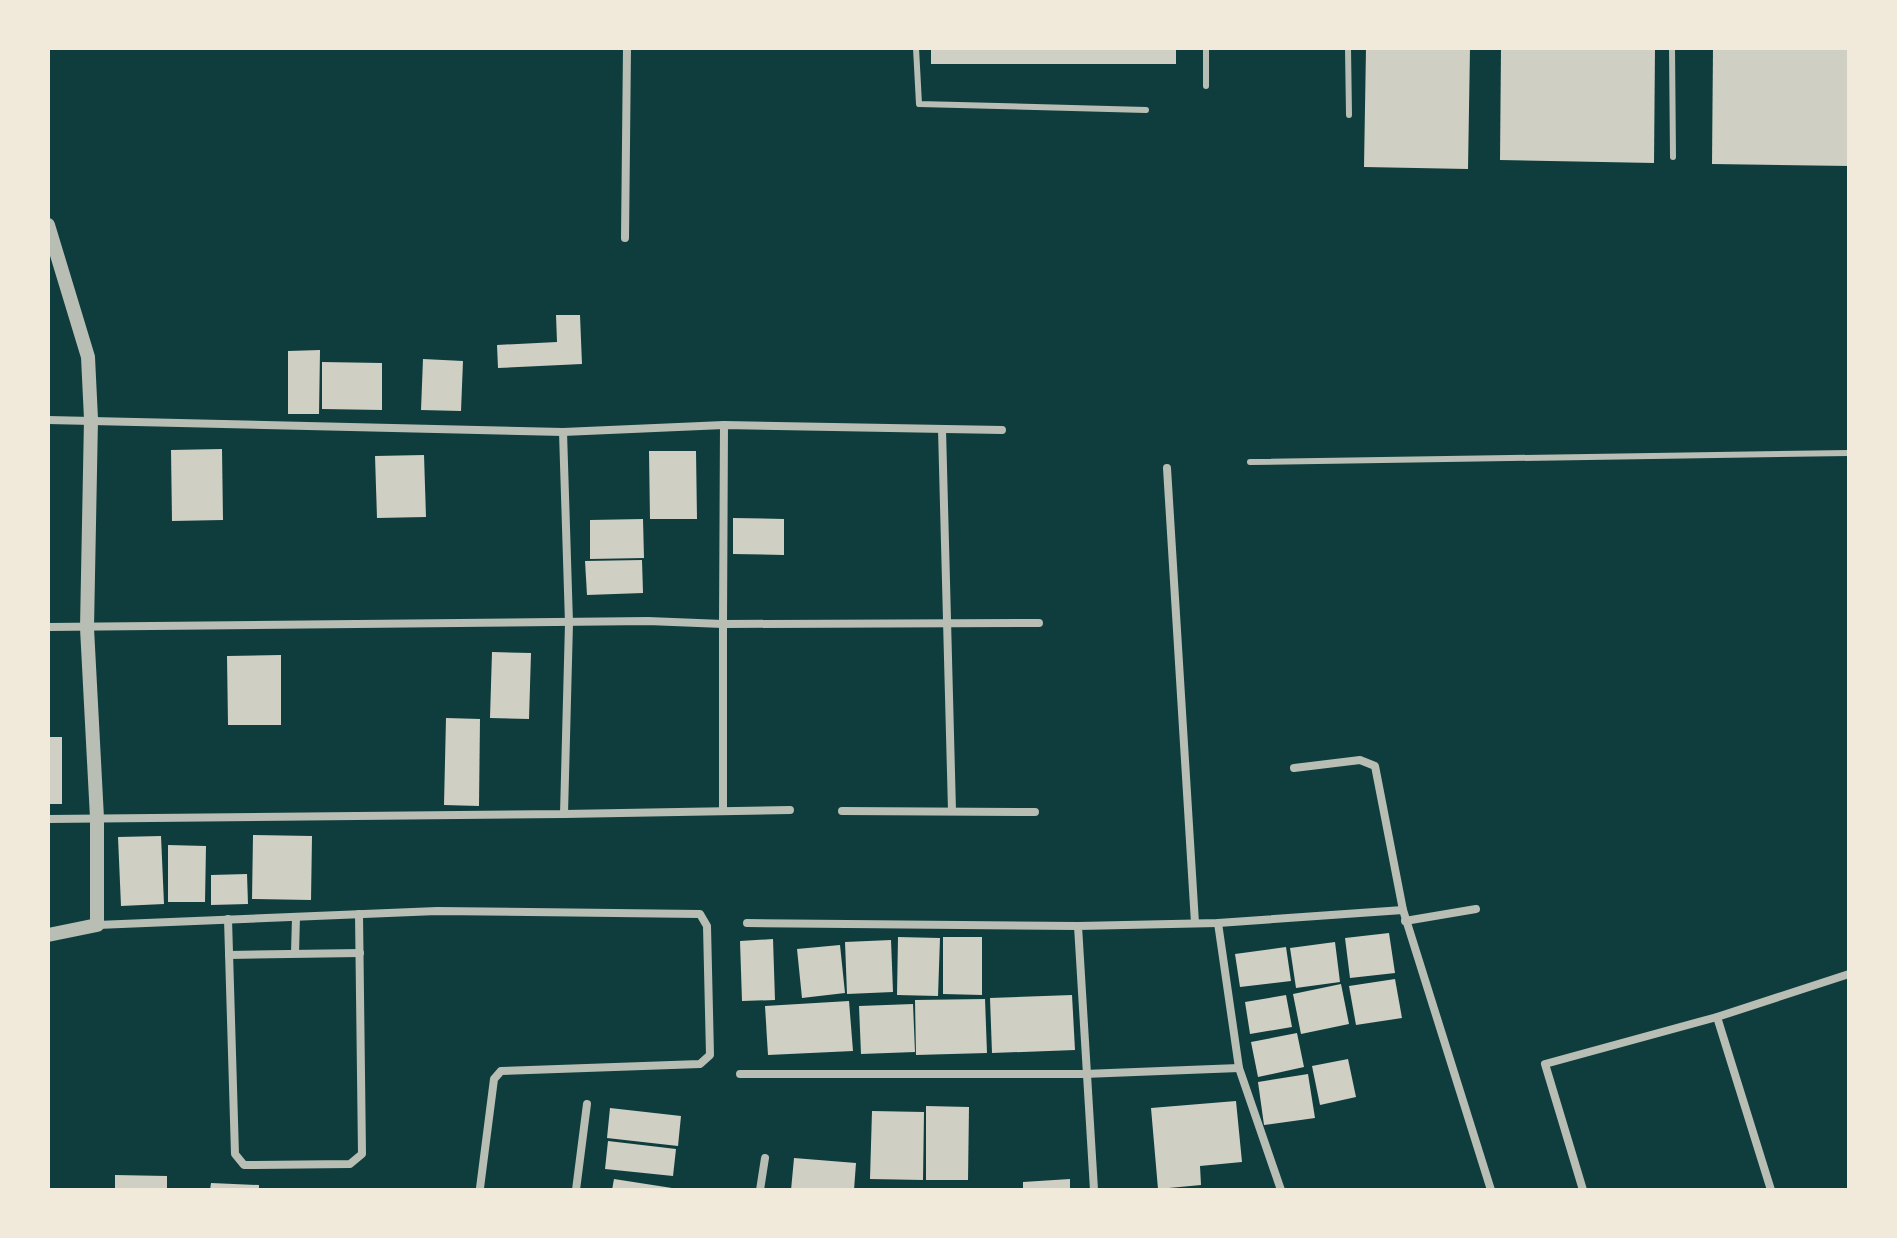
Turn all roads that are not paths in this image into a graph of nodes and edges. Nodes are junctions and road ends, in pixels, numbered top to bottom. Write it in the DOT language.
graph roads {
  1 [pos="627,48"];
  2 [pos="916,48"];
  3 [pos="1206,48"];
  4 [pos="1348,48"];
  5 [pos="1672,48"];
  6 [pos="1206,86"];
  7 [pos="1146,110"];
  8 [pos="1349,115"];
  9 [pos="1673,157"];
  10 [pos="48,225"];
  11 [pos="625,238"];
  12 [pos="91,419"];
  13 [pos="48,420"];
  14 [pos="724,425"];
  15 [pos="942,429"];
  16 [pos="1002,430"];
  17 [pos="563,432"];
  18 [pos="1849,453"];
  19 [pos="1250,462"];
  20 [pos="1167,468"];
  21 [pos="569,623"];
  22 [pos="946,623"];
  23 [pos="1039,623"];
  24 [pos="723,624"];
  25 [pos="48,627"];
  26 [pos="87,628"];
  27 [pos="1294,768"];
  28 [pos="723,809"];
  29 [pos="790,810"];
  30 [pos="842,811"];
  31 [pos="952,811"];
  32 [pos="1035,812"];
  33 [pos="564,814"];
  34 [pos="97,818"];
  35 [pos="48,819"];
  36 [pos="1476,909"];
  37 [pos="1403,910"];
  38 [pos="359,914"];
  39 [pos="296,917"];
  40 [pos="228,919"];
  41 [pos="1405,921"];
  42 [pos="747,923"];
  43 [pos="1195,923"];
  44 [pos="1218,923"];
  45 [pos="97,925"];
  46 [pos="1078,926"];
  47 [pos="48,935"];
  48 [pos="295,953"];
  49 [pos="360,953"];
  50 [pos="229,955"];
  51 [pos="1849,974"];
  52 [pos="1717,1017"];
  53 [pos="1239,1068"];
  54 [pos="740,1074"];
  55 [pos="1084,1074"];
  56 [pos="587,1104"];
  57 [pos="765,1158"];
  58 [pos="480,1188"];
  59 [pos="576,1190"];
  60 [pos="760,1190"];
  61 [pos="1094,1190"];
  62 [pos="1281,1190"];
  63 [pos="1491,1190"];
  64 [pos="1583,1190"];
  65 [pos="1771,1190"];
  1 -- 11 [label="street"];
  2 -- 7 [label="lane"];
  3 -- 6 [label="lane"];
  4 -- 8 [label="lane"];
  5 -- 9 [label="lane"];
  10 -- 12 [label="street"];
  12 -- 13 [label="street"];
  12 -- 17 [label="street"];
  12 -- 26 [label="street"];
  14 -- 15 [label="street"];
  14 -- 17 [label="street"];
  14 -- 24 [label="street"];
  15 -- 16 [label="street"];
  15 -- 22 [label="street"];
  17 -- 21 [label="street"];
  18 -- 19 [label="lane"];
  20 -- 43 [label="street"];
  21 -- 24 [label="street"];
  21 -- 26 [label="street"];
  21 -- 33 [label="street"];
  22 -- 23 [label="street"];
  22 -- 24 [label="street"];
  22 -- 31 [label="street"];
  24 -- 28 [label="street"];
  25 -- 26 [label="street"];
  26 -- 34 [label="street"];
  27 -- 37 [label="street"];
  28 -- 29 [label="street"];
  28 -- 33 [label="street"];
  30 -- 31 [label="street"];
  31 -- 32 [label="street"];
  33 -- 34 [label="street"];
  34 -- 35 [label="street"];
  34 -- 45 [label="street"];
  36 -- 41 [label="street"];
  37 -- 41 [label="street"];
  37 -- 44 [label="street"];
  38 -- 39 [label="street"];
  38 -- 49 [label="street"];
  38 -- 58 [label="street"];
  39 -- 40 [label="street"];
  39 -- 48 [label="street"];
  40 -- 45 [label="street"];
  40 -- 50 [label="street"];
  41 -- 63 [label="street"];
  42 -- 46 [label="street"];
  43 -- 44 [label="street"];
  43 -- 46 [label="street"];
  44 -- 53 [label="street"];
  45 -- 47 [label="street"];
  46 -- 55 [label="street"];
  48 -- 49 [label="street"];
  48 -- 50 [label="street"];
  49 -- 50 [label="street"];
  51 -- 52 [label="street"];
  52 -- 64 [label="street"];
  52 -- 65 [label="street"];
  53 -- 55 [label="street"];
  53 -- 62 [label="street"];
  54 -- 55 [label="street"];
  55 -- 61 [label="street"];
  56 -- 59 [label="street"];
  57 -- 60 [label="street"];
}
